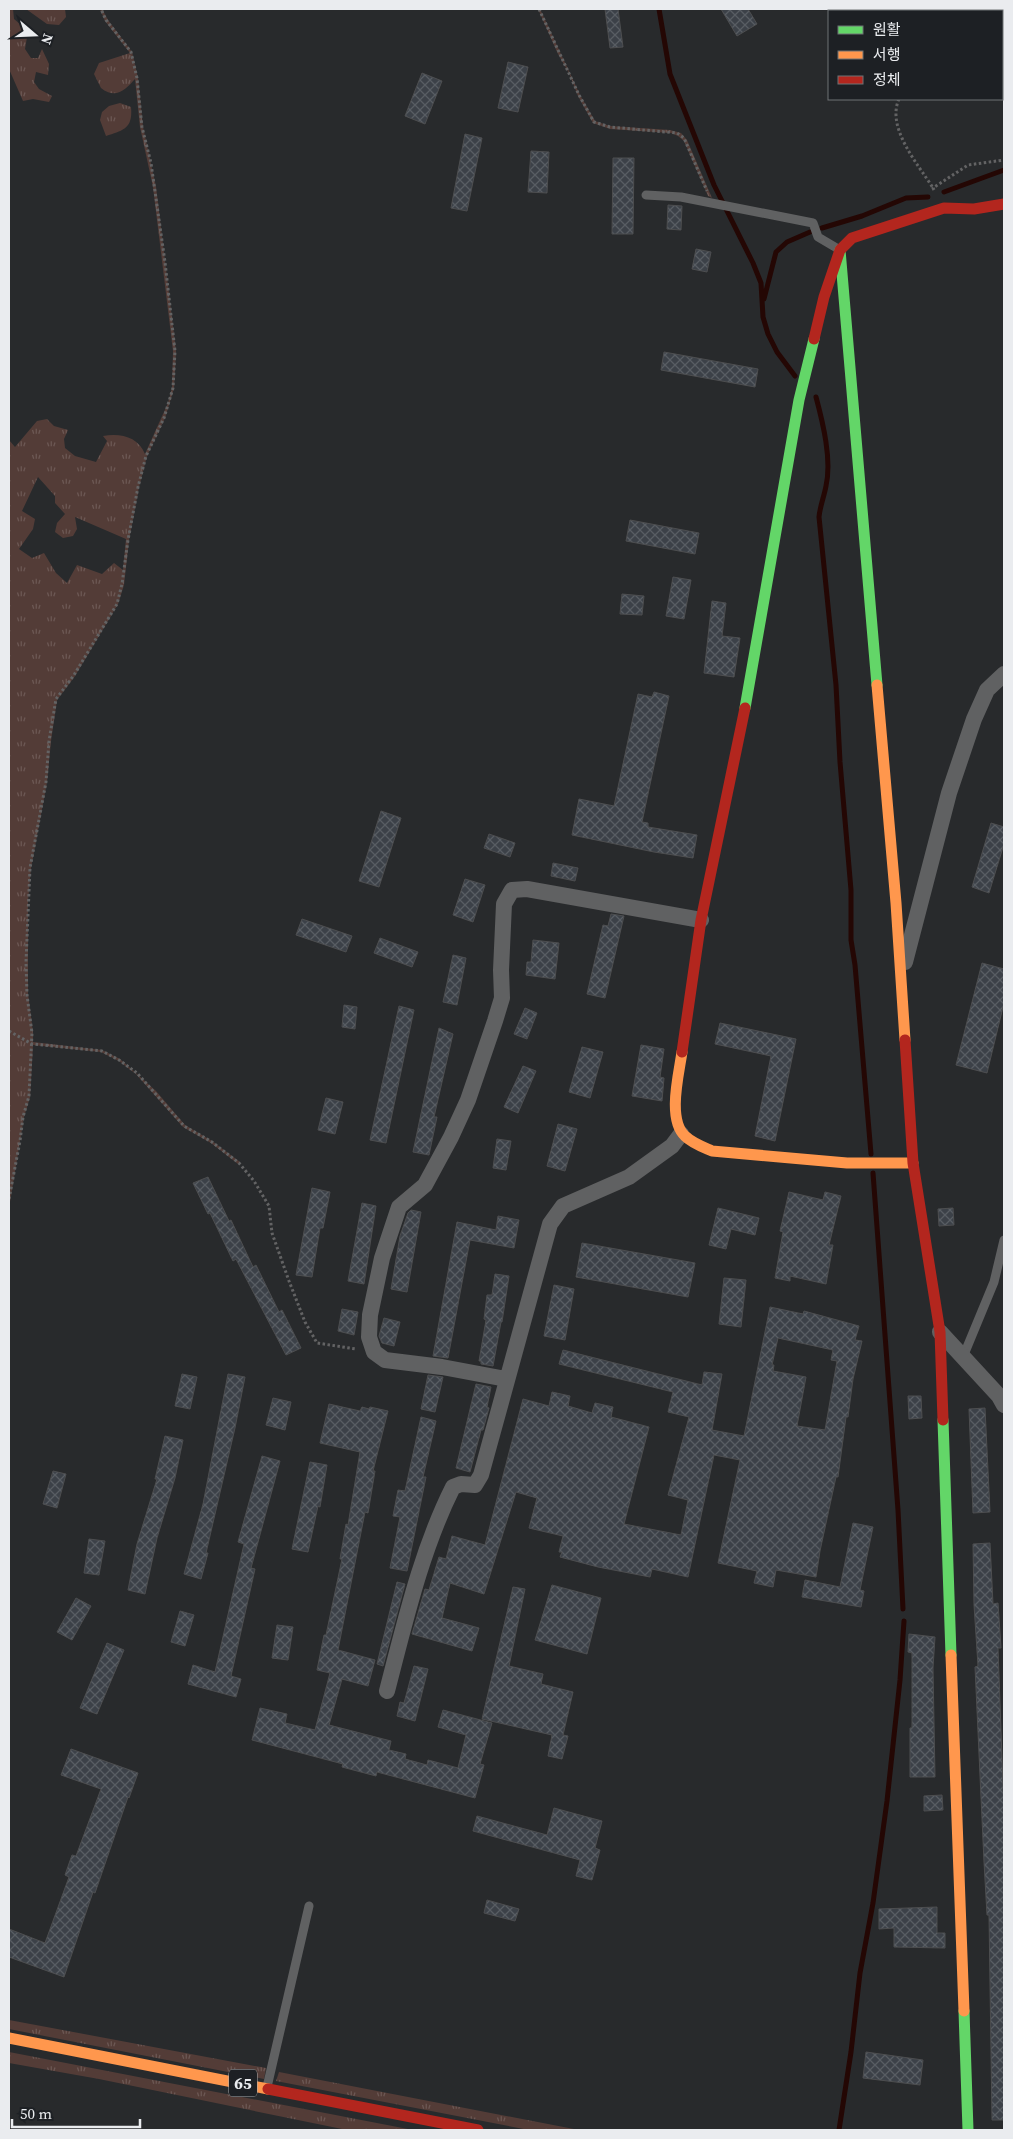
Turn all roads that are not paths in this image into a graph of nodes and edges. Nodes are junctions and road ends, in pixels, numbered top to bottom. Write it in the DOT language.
graph roads {
  1 [pos="646,195"];
  2 [pos="1004,204"];
  3 [pos="989,209"];
  4 [pos="1004,211"];
  5 [pos="840,250"];
  6 [pos="1004,674"];
  7 [pos="701,920"];
  8 [pos="901,977"];
  9 [pos="680,1134"];
  10 [pos="913,1163"];
  11 [pos="1004,1240"];
  12 [pos="940,1332"];
  13 [pos="963,1357"];
  14 [pos="506,1379"];
  15 [pos="1004,1405"];
  16 [pos="387,1691"];
  17 [pos="309,1906"];
  18 [pos="9,2038"];
  19 [pos="267,2088"];
  20 [pos="478,2130"];
  21 [pos="968,2130"];
  1 -- 5 [label="lane"];
  2 -- 3 [label="street"];
  3 -- 4 [label="lane"];
  3 -- 5 [label="street"];
  5 -- 7 [label="street"];
  5 -- 8 [label="street"];
  6 -- 8 [label="street"];
  7 -- 9 [label="street"];
  7 -- 14 [label="street"];
  8 -- 10 [label="street"];
  9 -- 10 [label="street"];
  9 -- 14 [label="street"];
  10 -- 12 [label="street"];
  11 -- 13 [label="lane"];
  12 -- 13 [label="street"];
  12 -- 21 [label="street"];
  13 -- 15 [label="street"];
  14 -- 16 [label="street"];
  17 -- 19 [label="lane"];
  18 -- 19 [label="street, 65"];
  19 -- 20 [label="street, 65"];
}
